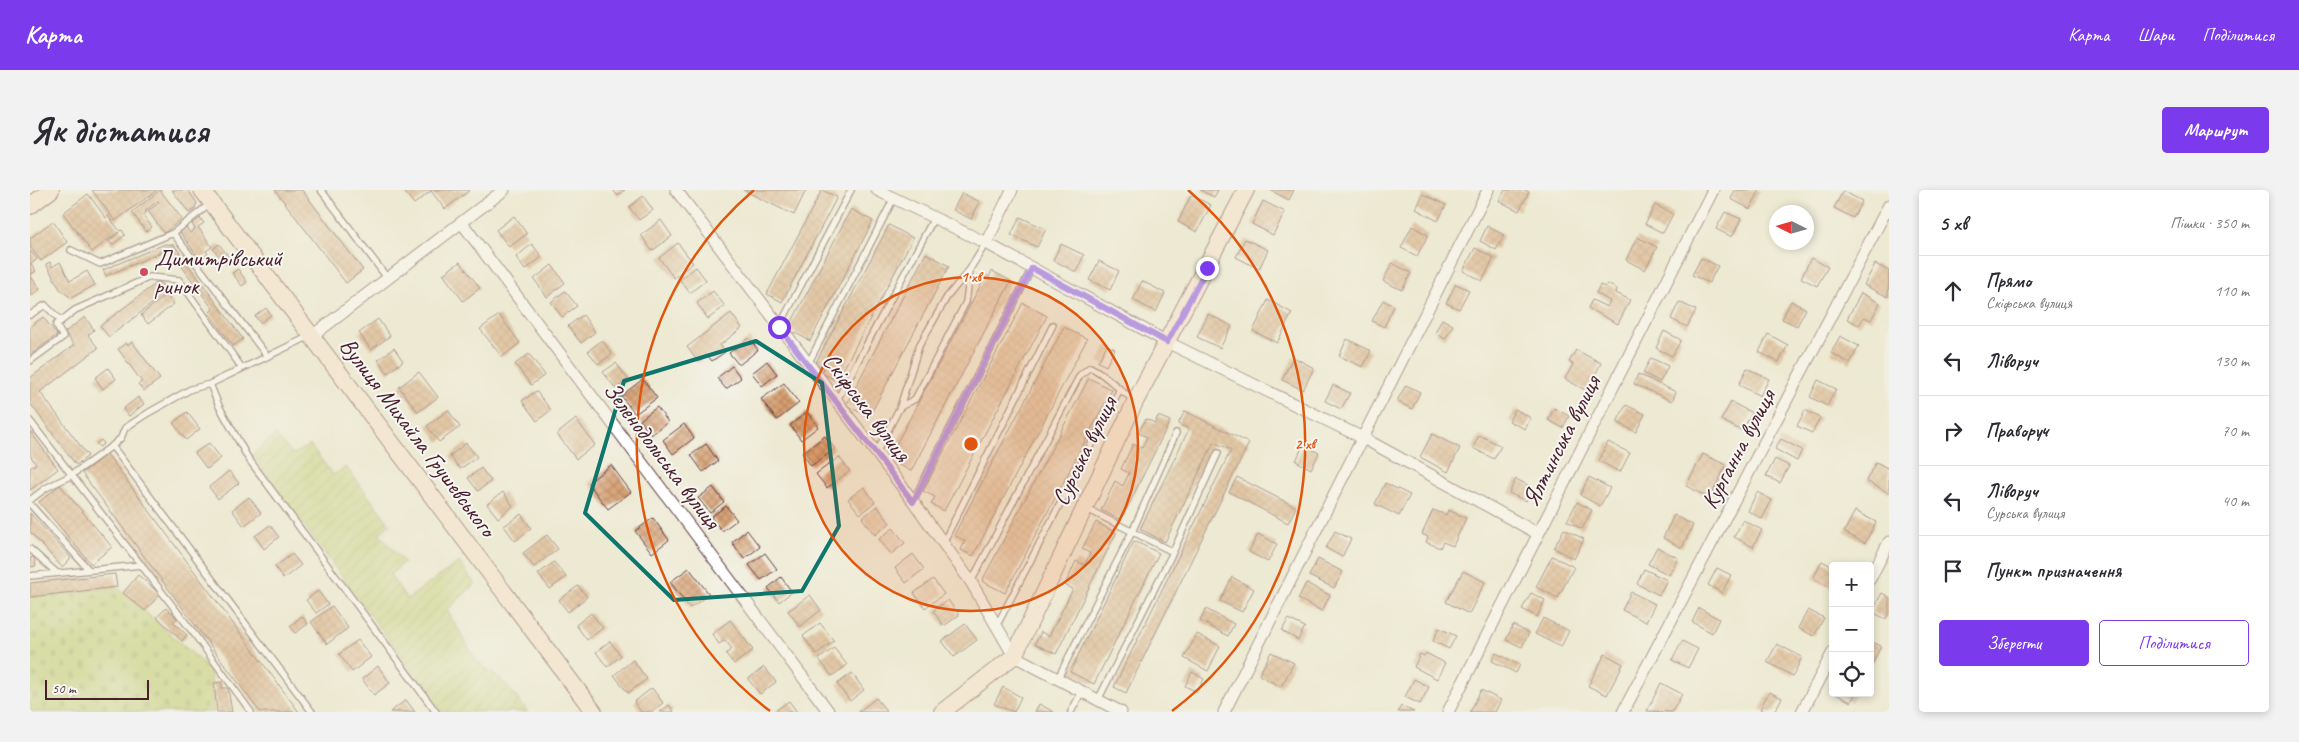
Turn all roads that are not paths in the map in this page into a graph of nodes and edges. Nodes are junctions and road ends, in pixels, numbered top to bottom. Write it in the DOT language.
graph roads {
  1 [pos="51,190"];
  2 [pos="321,190"];
  3 [pos="504,190"];
  4 [pos="676,190"];
  5 [pos="851,190"];
  6 [pos="877,190"];
  7 [pos="1012,190"];
  8 [pos="1246,190"];
  9 [pos="1488,190"];
  10 [pos="1713,190"];
  11 [pos="207,196"];
  12 [pos="894,198"];
  13 [pos="33,201"];
  14 [pos="1889,205"];
  15 [pos="934,218"];
  16 [pos="462,223"];
  17 [pos="173,233"];
  18 [pos="986,243"];
  19 [pos="71,250"];
  20 [pos="1032,268"];
  21 [pos="970,269"];
  22 [pos="388,279"];
  23 [pos="30,316"];
  24 [pos="61,321"];
  25 [pos="1053,325"];
  26 [pos="779,327"];
  27 [pos="312,336"];
  28 [pos="1167,342"];
  29 [pos="267,356"];
  30 [pos="30,361"];
  31 [pos="808,364"];
  32 [pos="242,368"];
  33 [pos="210,384"];
  34 [pos="1120,389"];
  35 [pos="1136,400"];
  36 [pos="836,402"];
  37 [pos="900,407"];
  38 [pos="30,421"];
  39 [pos="1176,433"];
  40 [pos="1363,438"];
  41 [pos="112,446"];
  42 [pos="876,453"];
  43 [pos="1218,453"];
  44 [pos="70,476"];
  45 [pos="30,500"];
  46 [pos="913,502"];
  47 [pos="30,504"];
  48 [pos="1083,507"];
  49 [pos="1132,532"];
  50 [pos="1537,533"];
  51 [pos="942,542"];
  52 [pos="1889,542"];
  53 [pos="30,549"];
  54 [pos="1173,552"];
  55 [pos="142,565"];
  56 [pos="89,570"];
  57 [pos="1874,570"];
  58 [pos="58,573"];
  59 [pos="30,576"];
  60 [pos="971,582"];
  61 [pos="997,625"];
  62 [pos="1014,656"];
  63 [pos="1829,660"];
  64 [pos="1058,678"];
  65 [pos="1082,691"];
  66 [pos="1098,700"];
  67 [pos="244,703"];
  68 [pos="246,712"];
  69 [pos="250,712"];
  70 [pos="312,712"];
  71 [pos="436,712"];
  72 [pos="594,712"];
  73 [pos="829,712"];
  74 [pos="942,712"];
  75 [pos="1071,712"];
  76 [pos="1121,712"];
  77 [pos="1224,712"];
  78 [pos="1448,712"];
  79 [pos="1623,712"];
  80 [pos="1802,712"];
  1 -- 13 [label="street"];
  2 -- 22 [label="lane"];
  3 -- 16 [label="street"];
  4 -- 26 [label="street, Скіфська вулиця"];
  5 -- 26 [label="lane"];
  6 -- 12 [label="street"];
  7 -- 18 [label="street"];
  8 -- 28 [label="street, Сурська вулиця"];
  9 -- 40 [label="street"];
  10 -- 50 [label="street, Ялтинська вулиця"];
  11 -- 17 [label="lane"];
  11 -- 27 [label="street, Вулиця Михайла Грушевського"];
  12 -- 15 [label="street"];
  12 -- 31 [label="lane"];
  14 -- 79 [label="street, Курганна вулиця"];
  15 -- 18 [label="street"];
  15 -- 36 [label="lane"];
  16 -- 22 [label="street"];
  16 -- 73 [label="street, Зеленодольська вулиця"];
  17 -- 19 [label="lane"];
  17 -- 29 [label="lane"];
  18 -- 20 [label="street"];
  18 -- 21 [label="lane"];
  20 -- 28 [label="street"];
  20 -- 46 [label="lane"];
  21 -- 37 [label="lane"];
  21 -- 37 [label="lane"];
  22 -- 27 [label="street"];
  23 -- 24 [label="lane"];
  24 -- 30 [label="lane"];
  24 -- 32 [label="lane"];
  25 -- 51 [label="lane"];
  26 -- 31 [label="street, Скіфська вулиця"];
  27 -- 29 [label="lane"];
  27 -- 72 [label="street, Вулиця Михайла Грушевського"];
  28 -- 35 [label="street, Сурська вулиця"];
  28 -- 40 [label="street"];
  29 -- 32 [label="lane"];
  31 -- 36 [label="street, Скіфська вулиця"];
  32 -- 33 [label="lane"];
  33 -- 41 [label="lane"];
  33 -- 71 [label="lane"];
  34 -- 35 [label="lane"];
  34 -- 60 [label="lane"];
  34 -- 61 [label="lane"];
  35 -- 48 [label="street, Сурська вулиця"];
  36 -- 42 [label="street, Скіфська вулиця"];
  37 -- 42 [label="lane"];
  38 -- 44 [label="lane"];
  39 -- 49 [label="lane"];
  40 -- 50 [label="street"];
  40 -- 77 [label="street"];
  41 -- 44 [label="lane"];
  41 -- 70 [label="lane"];
  42 -- 46 [label="street, Скіфська вулиця"];
  43 -- 54 [label="lane"];
  44 -- 45 [label="lane"];
  44 -- 55 [label="lane"];
  46 -- 51 [label="street, Скіфська вулиця"];
  47 -- 56 [label="lane"];
  48 -- 49 [label="lane"];
  48 -- 62 [label="street, Сурська вулиця"];
  49 -- 54 [label="lane"];
  49 -- 64 [label="lane"];
  50 -- 78 [label="street, Ялтинська вулиця"];
  51 -- 60 [label="street, Скіфська вулиця"];
  52 -- 57 [label="street"];
  53 -- 58 [label="lane"];
  54 -- 66 [label="lane"];
  55 -- 56 [label="lane"];
  55 -- 67 [label="lane"];
  56 -- 58 [label="lane"];
  58 -- 59 [label="lane"];
  60 -- 61 [label="street, Скіфська вулиця"];
  61 -- 62 [label="street, Скіфська вулиця"];
  62 -- 64 [label="street"];
  62 -- 74 [label="street, Сурська вулиця"];
  63 -- 80 [label="street"];
  64 -- 65 [label="street"];
  65 -- 66 [label="street"];
  65 -- 75 [label="lane"];
  66 -- 76 [label="street"];
  67 -- 68 [label="lane"];
  67 -- 69 [label="lane"];
}
